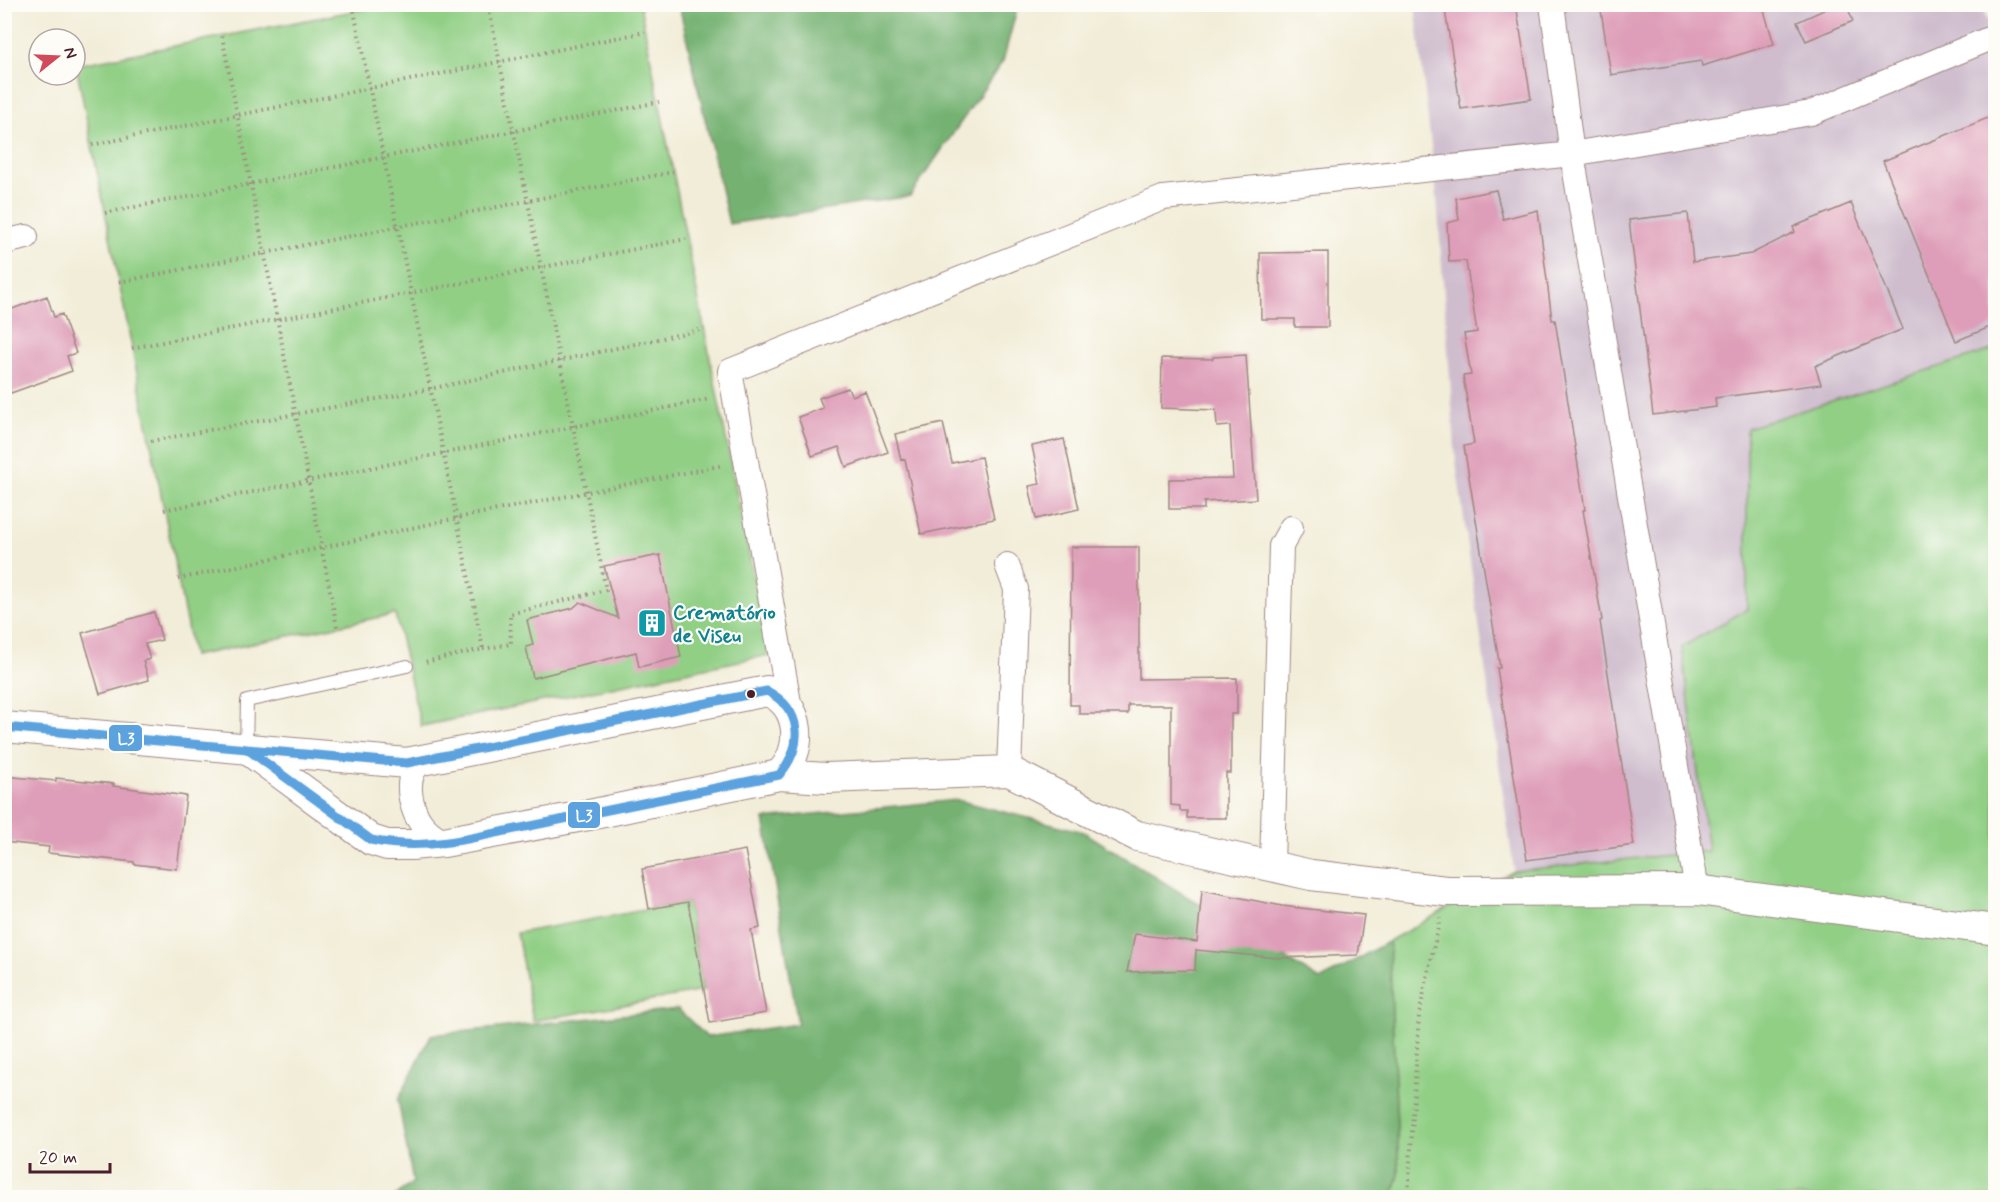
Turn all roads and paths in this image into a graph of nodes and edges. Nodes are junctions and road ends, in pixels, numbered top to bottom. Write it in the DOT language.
graph roads {
  1 [pos="488,4"];
  2 [pos="1552,4"];
  3 [pos="354,10"];
  4 [pos="645,32"];
  5 [pos="222,36"];
  6 [pos="1995,36"];
  7 [pos="500,62"];
  8 [pos="369,88"];
  9 [pos="659,102"];
  10 [pos="238,115"];
  11 [pos="514,131"];
  12 [pos="92,145"];
  13 [pos="1572,154"];
  14 [pos="383,158"];
  15 [pos="673,172"];
  16 [pos="251,184"];
  17 [pos="528,201"];
  18 [pos="105,213"];
  19 [pos="398,227"];
  20 [pos="686,239"];
  21 [pos="264,253"];
  22 [pos="541,267"];
  23 [pos="119,282"];
  24 [pos="411,293"];
  25 [pos="277,319"];
  26 [pos="704,329"];
  27 [pos="132,348"];
  28 [pos="560,360"];
  29 [pos="430,388"];
  30 [pos="718,397"];
  31 [pos="296,414"];
  32 [pos="573,427"];
  33 [pos="151,441"];
  34 [pos="443,453"];
  35 [pos="731,464"];
  36 [pos="309,481"];
  37 [pos="586,493"];
  38 [pos="164,510"];
  39 [pos="457,518"];
  40 [pos="1291,528"];
  41 [pos="322,548"];
  42 [pos="1007,565"];
  43 [pos="178,579"];
  44 [pos="337,627"];
  45 [pos="483,649"];
  46 [pos="407,666"];
  47 [pos="790,708"];
  48 [pos="4,728"];
  49 [pos="246,748"];
  50 [pos="422,761"];
  51 [pos="1009,771"];
  52 [pos="779,776"];
  53 [pos="444,842"];
  54 [pos="1272,866"];
  55 [pos="1697,890"];
  56 [pos="1446,891"];
  57 [pos="1995,930"];
  58 [pos="1408,1197"];
  1 -- 7 [label="path"];
  2 -- 13 [label="street"];
  3 -- 8 [label="path"];
  4 -- 7 [label="path"];
  5 -- 10 [label="path"];
  6 -- 13 [label="street"];
  7 -- 8 [label="path"];
  7 -- 11 [label="path"];
  8 -- 10 [label="path"];
  8 -- 14 [label="path"];
  9 -- 11 [label="path"];
  10 -- 12 [label="path"];
  10 -- 16 [label="path"];
  11 -- 14 [label="path"];
  11 -- 17 [label="path"];
  13 -- 47 [label="street"];
  13 -- 55 [label="street"];
  14 -- 16 [label="path"];
  14 -- 19 [label="path"];
  15 -- 17 [label="path"];
  16 -- 18 [label="path"];
  16 -- 21 [label="path"];
  17 -- 19 [label="path"];
  17 -- 22 [label="path"];
  19 -- 21 [label="path"];
  19 -- 24 [label="path"];
  20 -- 22 [label="path"];
  21 -- 23 [label="path"];
  21 -- 25 [label="path"];
  22 -- 24 [label="path"];
  22 -- 28 [label="path"];
  24 -- 25 [label="path"];
  24 -- 29 [label="path"];
  25 -- 27 [label="path"];
  25 -- 31 [label="path"];
  26 -- 28 [label="path"];
  28 -- 29 [label="path"];
  28 -- 32 [label="path"];
  29 -- 31 [label="path"];
  29 -- 34 [label="path"];
  30 -- 32 [label="path"];
  31 -- 33 [label="path"];
  31 -- 36 [label="path"];
  32 -- 34 [label="path"];
  32 -- 37 [label="path"];
  34 -- 36 [label="path"];
  34 -- 39 [label="path"];
  35 -- 37 [label="path"];
  36 -- 38 [label="path"];
  36 -- 41 [label="path"];
  37 -- 39 [label="path"];
  37 -- 45 [label="path"];
  39 -- 41 [label="path"];
  39 -- 45 [label="path"];
  40 -- 54 [label="street"];
  41 -- 43 [label="path"];
  41 -- 44 [label="path"];
  42 -- 51 [label="street"];
  45 -- 46 [label="path"];
  46 -- 49 [label="lane"];
  47 -- 50 [label="street"];
  47 -- 52 [label="street"];
  48 -- 49 [label="street"];
  49 -- 50 [label="street"];
  49 -- 53 [label="street"];
  50 -- 53 [label="street"];
  51 -- 52 [label="street"];
  51 -- 54 [label="street"];
  52 -- 53 [label="street"];
  54 -- 56 [label="street"];
  55 -- 56 [label="street"];
  55 -- 57 [label="street"];
  56 -- 58 [label="path"];
}
